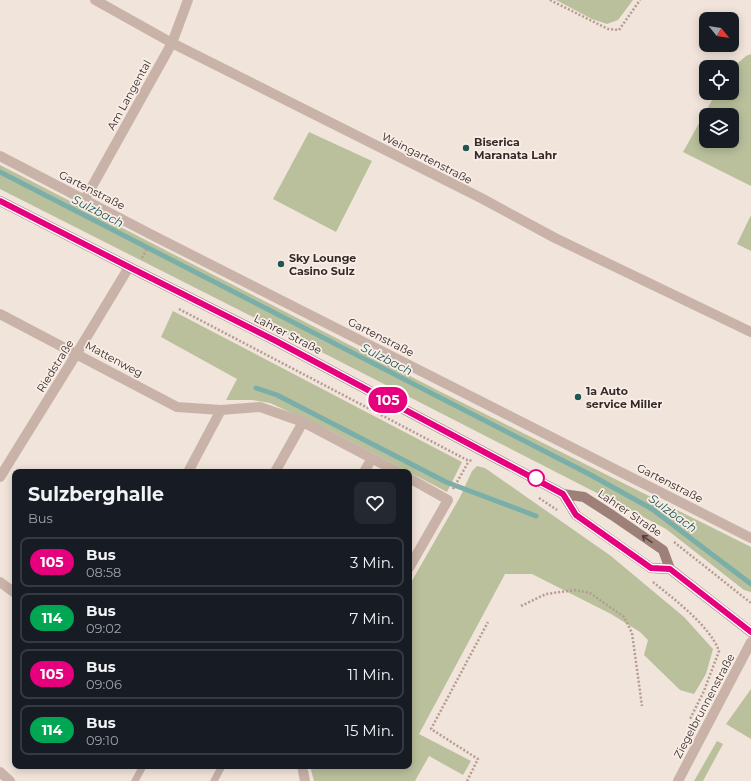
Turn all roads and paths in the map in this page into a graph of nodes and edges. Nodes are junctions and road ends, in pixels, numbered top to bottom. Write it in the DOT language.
graph roads {
  1 [pos="94,0"];
  2 [pos="188,0"];
  3 [pos="550,0"];
  4 [pos="640,0"];
  5 [pos="172,43"];
  6 [pos="0,156"];
  7 [pos="85,199"];
  8 [pos="0,201"];
  9 [pos="151,242"];
  10 [pos="140,262"];
  11 [pos="129,267"];
  12 [pos="0,314"];
  13 [pos="751,332"];
  14 [pos="77,353"];
  15 [pos="221,410"];
  16 [pos="303,422"];
  17 [pos="372,458"];
  18 [pos="469,461"];
  19 [pos="190,469"];
  20 [pos="277,469"];
  21 [pos="366,469"];
  22 [pos="392,469"];
  23 [pos="0,477"];
  24 [pos="412,480"];
  25 [pos="452,491"];
  26 [pos="563,494"];
  27 [pos="751,538"];
  28 [pos="412,563"];
  29 [pos="670,569"];
  30 [pos="650,579"];
  31 [pos="0,582"];
  32 [pos="12,591"];
  33 [pos="521,606"];
  34 [pos="488,622"];
  35 [pos="751,632"];
  36 [pos="751,642"];
  37 [pos="642,706"];
  38 [pos="690,719"];
  39 [pos="141,769"];
  40 [pos="220,769"];
  41 [pos="303,769"];
  42 [pos="0,772"];
  43 [pos="10,781"];
  44 [pos="135,781"];
  45 [pos="214,781"];
  46 [pos="306,781"];
  47 [pos="467,781"];
  48 [pos="678,781"];
  1 -- 5 [label="street, Weingartenstraße"];
  2 -- 5 [label="street, Am Langental"];
  3 -- 4 [label="path"];
  5 -- 7 [label="street, Am Langental"];
  5 -- 13 [label="street, Weingartenstraße"];
  6 -- 7 [label="street, Gartenstraße"];
  7 -- 27 [label="street, Gartenstraße"];
  8 -- 11 [label="street, Lahrer Straße"];
  9 -- 10 [label="path"];
  11 -- 14 [label="street, Riedstraße"];
  11 -- 26 [label="street, Lahrer Straße"];
  12 -- 14 [label="street, Mattenweg"];
  14 -- 15 [label="street, Mattenweg"];
  14 -- 23 [label="street, Riedstraße"];
  15 -- 16 [label="street, Mattenweg"];
  15 -- 19 [label="street"];
  16 -- 17 [label="street, Mattenweg"];
  16 -- 20 [label="street"];
  17 -- 21 [label="street"];
  17 -- 22 [label="street, Mattenweg"];
  18 -- 25 [label="path"];
  24 -- 28 [label="street"];
  26 -- 29 [label="street"];
  29 -- 26 [label="street, Lahrer Straße, one-way"];
  29 -- 35 [label="street"];
  30 -- 38 [label="path"];
  31 -- 32 [label="street"];
  33 -- 37 [label="path"];
  34 -- 47 [label="path"];
  36 -- 48 [label="street, Ziegelbrunnenstraße"];
  39 -- 44 [label="lane"];
  40 -- 45 [label="lane"];
  41 -- 46 [label="street"];
  42 -- 43 [label="street"];
}
